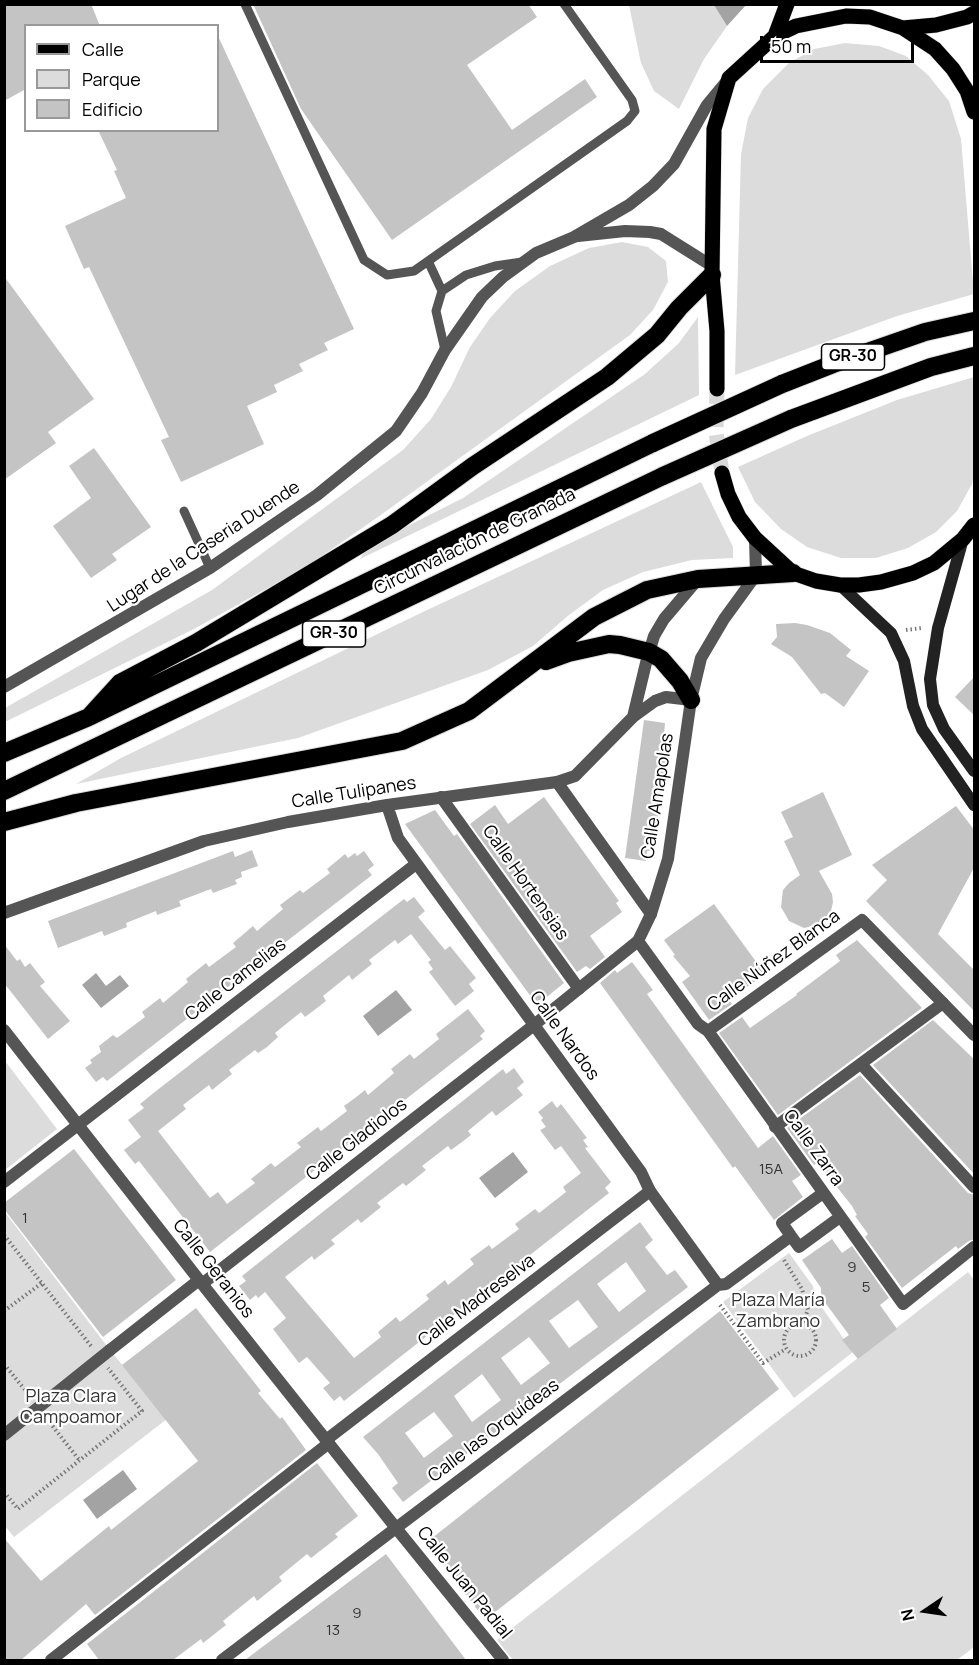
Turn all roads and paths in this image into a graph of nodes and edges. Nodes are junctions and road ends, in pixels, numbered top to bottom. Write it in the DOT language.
graph roads {
  1 [pos="245,4"];
  2 [pos="564,4"];
  3 [pos="787,4"];
  4 [pos="869,4"];
  5 [pos="975,13"];
  6 [pos="879,19"];
  7 [pos="903,28"];
  8 [pos="775,36"];
  9 [pos="729,78"];
  10 [pos="975,112"];
  11 [pos="574,237"];
  12 [pos="428,261"];
  13 [pos="524,261"];
  14 [pos="712,271"];
  15 [pos="442,291"];
  16 [pos="975,321"];
  17 [pos="445,350"];
  18 [pos="975,356"];
  19 [pos="717,389"];
  20 [pos="722,473"];
  21 [pos="184,512"];
  22 [pos="975,525"];
  23 [pos="755,538"];
  24 [pos="963,539"];
  25 [pos="210,568"];
  26 [pos="793,573"];
  27 [pos="756,576"];
  28 [pos="698,579"];
  29 [pos="840,585"];
  30 [pos="926,628"];
  31 [pos="902,630"];
  32 [pos="649,652"];
  33 [pos="530,667"];
  34 [pos="4,687"];
  35 [pos="691,700"];
  36 [pos="89,717"];
  37 [pos="633,717"];
  38 [pos="4,753"];
  39 [pos="975,771"];
  40 [pos="556,782"];
  41 [pos="4,791"];
  42 [pos="441,797"];
  43 [pos="387,805"];
  44 [pos="975,805"];
  45 [pos="4,822"];
  46 [pos="416,864"];
  47 [pos="4,913"];
  48 [pos="651,914"];
  49 [pos="638,941"];
  50 [pos="579,990"];
  51 [pos="944,1003"];
  52 [pos="534,1025"];
  53 [pos="4,1030"];
  54 [pos="708,1032"];
  55 [pos="975,1035"];
  56 [pos="861,1064"];
  57 [pos="78,1125"];
  58 [pos="776,1127"];
  59 [pos="4,1182"];
  60 [pos="975,1187"];
  61 [pos="650,1191"];
  62 [pos="823,1193"];
  63 [pos="840,1217"];
  64 [pos="791,1236"];
  65 [pos="975,1247"];
  66 [pos="781,1255"];
  67 [pos="200,1282"];
  68 [pos="42,1283"];
  69 [pos="718,1285"];
  70 [pos="715,1308"];
  71 [pos="4,1311"];
  72 [pos="801,1324"];
  73 [pos="786,1349"];
  74 [pos="4,1435"];
  75 [pos="327,1441"];
  76 [pos="396,1528"];
  77 [pos="51,1660"];
  78 [pos="222,1660"];
  79 [pos="503,1660"];
  1 -- 12 [label="lane"];
  2 -- 12 [label="lane"];
  3 -- 8 [label="main road"];
  4 -- 6 [label="main road"];
  5 -- 7 [label="main road"];
  6 -- 7 [label="main road"];
  6 -- 8 [label="main road"];
  7 -- 10 [label="main road"];
  8 -- 9 [label="main road"];
  9 -- 11 [label="street, Lugar de la Caseria Duende"];
  9 -- 14 [label="main road"];
  11 -- 13 [label="street, Lugar de la Caseria Duende"];
  11 -- 14 [label="street, Lugar de la Caseria Duende"];
  12 -- 15 [label="lane"];
  13 -- 15 [label="lane"];
  13 -- 17 [label="street, Lugar de la Caseria Duende"];
  14 -- 19 [label="main road"];
  14 -- 36 [label="highway"];
  15 -- 17 [label="lane"];
  16 -- 36 [label="highway, Circunvalación de Granada / GR-30, bridge"];
  17 -- 25 [label="street, Lugar de la Caseria Duende"];
  18 -- 41 [label="highway, Circunvalación de Granada / GR-30, bridge"];
  20 -- 23 [label="main road"];
  21 -- 25 [label="lane"];
  22 -- 24 [label="main road"];
  23 -- 26 [label="main road"];
  23 -- 27 [label="street"];
  24 -- 29 [label="main road"];
  24 -- 39 [label="main road"];
  25 -- 34 [label="street, Lugar de la Caseria Duende"];
  26 -- 27 [label="highway"];
  26 -- 29 [label="main road"];
  27 -- 28 [label="highway"];
  27 -- 35 [label="street, Calle Amapolas"];
  28 -- 32 [label="street"];
  28 -- 33 [label="highway"];
  29 -- 44 [label="main road"];
  30 -- 31 [label="path"];
  32 -- 33 [label="highway"];
  32 -- 35 [label="highway"];
  32 -- 37 [label="street"];
  33 -- 45 [label="highway"];
  35 -- 37 [label="street, Calle Tulipanes"];
  35 -- 48 [label="street, Calle Amapolas"];
  36 -- 38 [label="highway, Circunvalación de Granada / GR-30"];
  37 -- 40 [label="street, Calle Tulipanes"];
  40 -- 42 [label="street, Calle Tulipanes"];
  40 -- 48 [label="street"];
  42 -- 43 [label="street, Calle Tulipanes"];
  42 -- 50 [label="street, Calle Hortensias"];
  43 -- 46 [label="street, Calle Nardos"];
  43 -- 47 [label="street, Calle Tulipanes"];
  46 -- 52 [label="street, Calle Nardos"];
  46 -- 57 [label="street, Calle Camelias"];
  48 -- 49 [label="street, Calle Amapolas"];
  49 -- 50 [label="street, Calle Amapolas"];
  49 -- 54 [label="street, Calle Zarra"];
  50 -- 52 [label="street, Calle Amapolas"];
  51 -- 54 [label="street, Calle Núñez Blanca"];
  51 -- 55 [label="street"];
  51 -- 56 [label="street"];
  52 -- 61 [label="street, Calle Nardos"];
  52 -- 67 [label="street, Calle Gladiolos"];
  53 -- 57 [label="street, Calle Geranios"];
  54 -- 58 [label="street, Calle Zarra"];
  56 -- 58 [label="street"];
  56 -- 60 [label="street"];
  57 -- 59 [label="street"];
  57 -- 67 [label="street, Calle Geranios"];
  58 -- 62 [label="street, Calle Zarra"];
  61 -- 69 [label="street, Calle Nardos"];
  61 -- 75 [label="street, Calle Madreselva"];
  62 -- 63 [label="street, Calle Zarra"];
  62 -- 64 [label="street"];
  63 -- 64 [label="street"];
  63 -- 65 [label="street, Calle Zarra"];
  64 -- 69 [label="street, Calle las Orquídeas"];
  66 -- 72 [label="path"];
  67 -- 74 [label="street"];
  67 -- 75 [label="street, Calle Geranios"];
  68 -- 71 [label="path"];
  69 -- 76 [label="street, Calle las Orquídeas"];
  70 -- 73 [label="path"];
  72 -- 73 [label="path"];
  72 -- 73 [label="path"];
  75 -- 76 [label="street, Calle Geranios"];
  75 -- 77 [label="street, Calle Madreselva"];
  76 -- 78 [label="street, Calle las Orquídeas"];
  76 -- 79 [label="street, Calle Juan Padial"];
}
